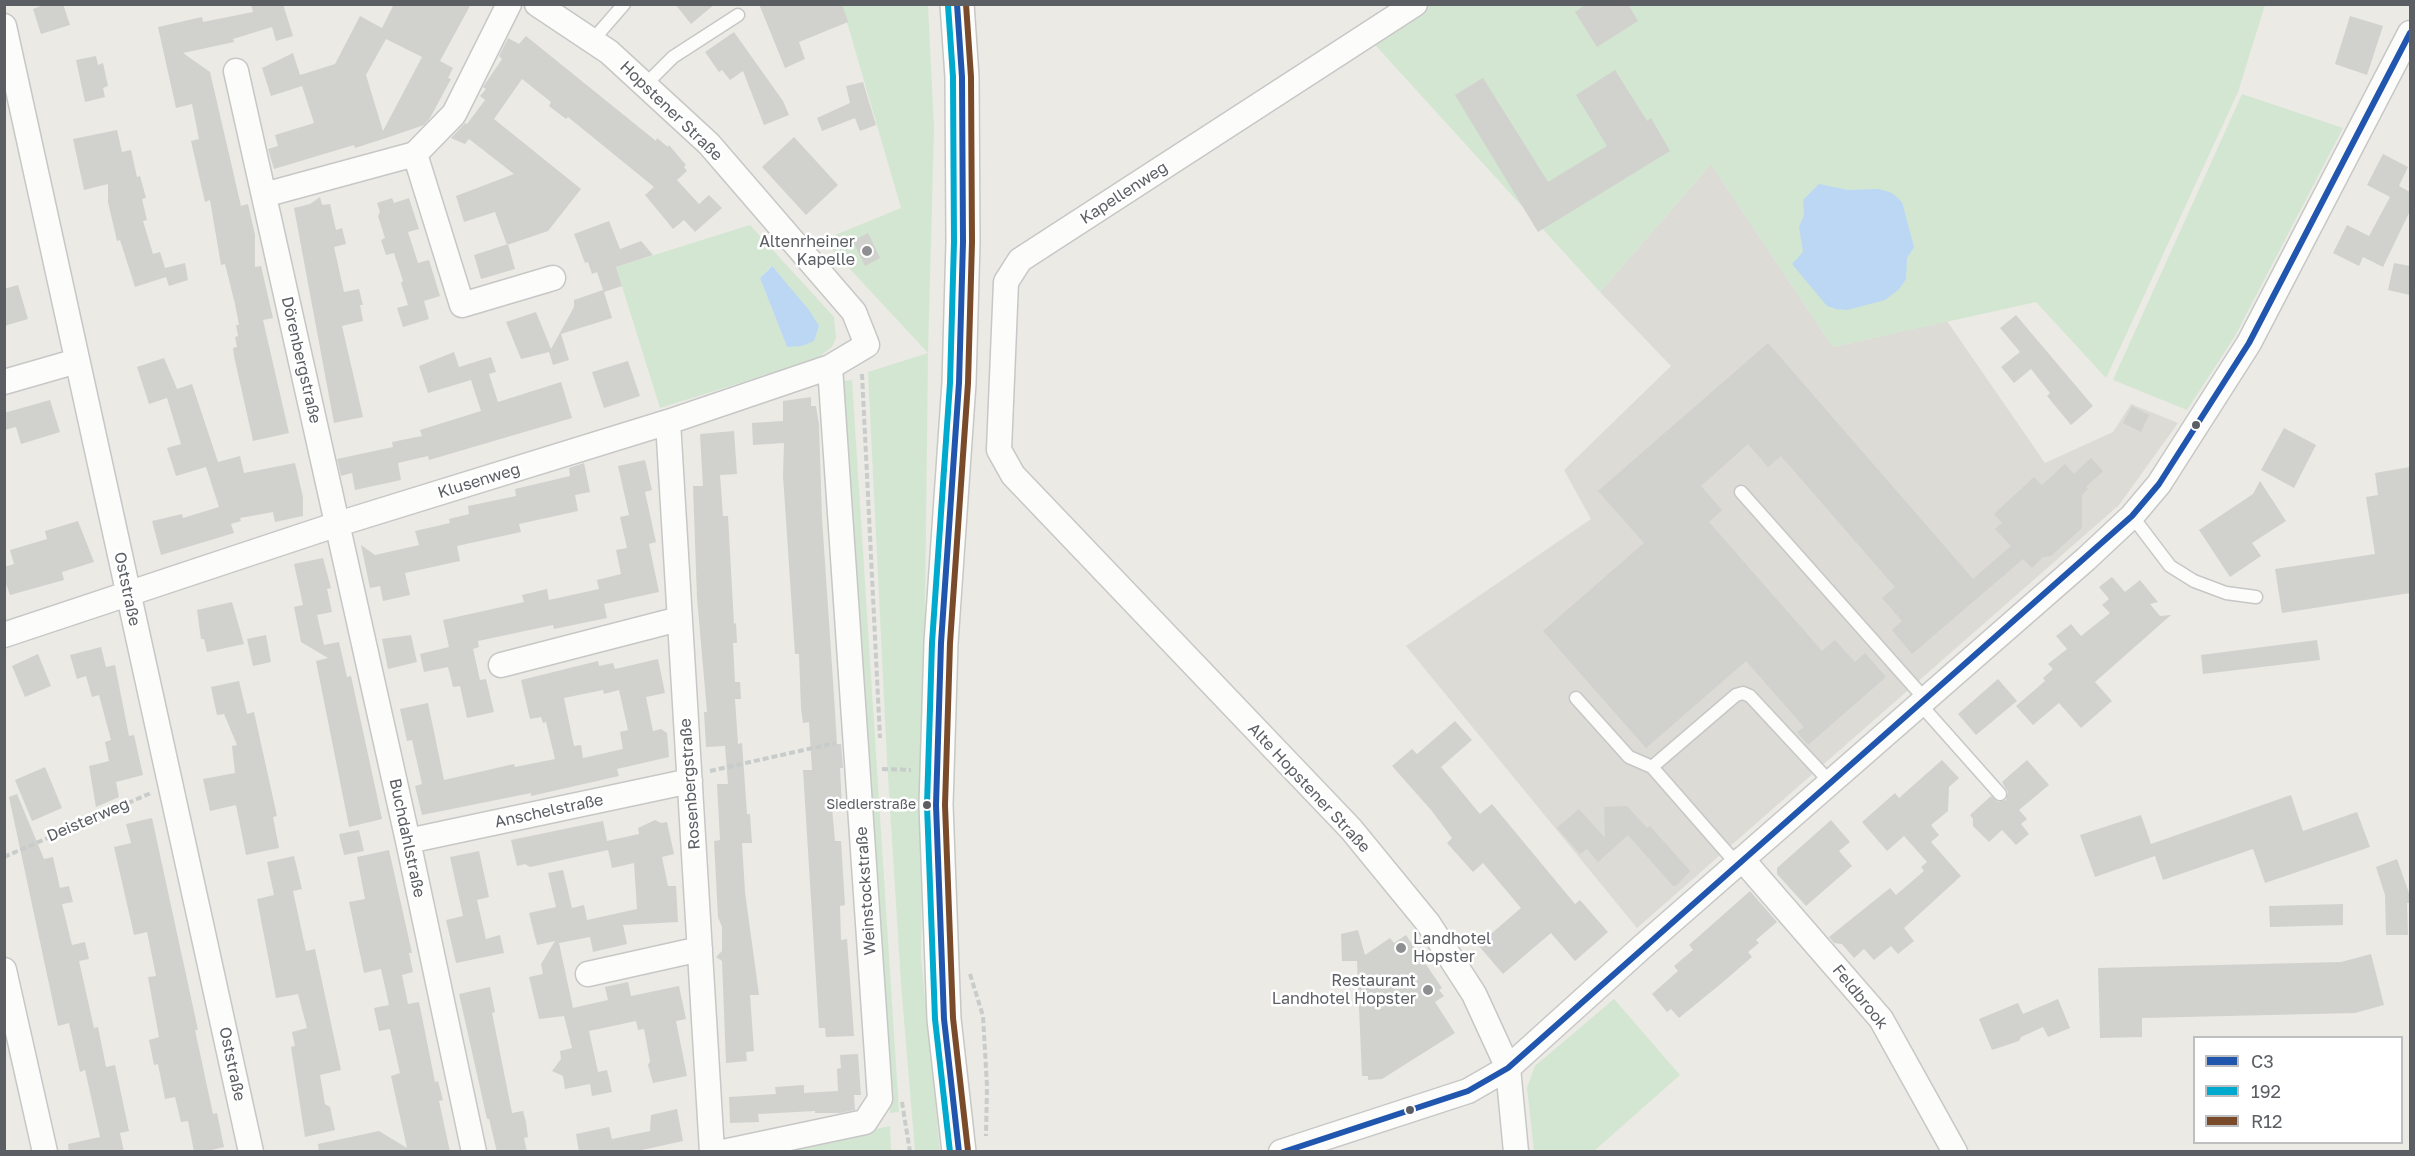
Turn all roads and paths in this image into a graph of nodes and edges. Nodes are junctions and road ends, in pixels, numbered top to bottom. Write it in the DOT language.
graph roads {
  1 [pos="510,4"];
  2 [pos="537,4"];
  3 [pos="624,4"];
  4 [pos="957,4"];
  5 [pos="1415,4"];
  6 [pos="738,15"];
  7 [pos="4,26"];
  8 [pos="2410,33"];
  9 [pos="592,41"];
  10 [pos="236,71"];
  11 [pos="10,80"];
  12 [pos="645,85"];
  13 [pos="415,154"];
  14 [pos="264,195"];
  15 [pos="553,278"];
  16 [pos="867,345"];
  17 [pos="77,361"];
  18 [pos="830,367"];
  19 [pos="4,382"];
  20 [pos="668,422"];
  21 [pos="1013,475"];
  22 [pos="1741,492"];
  23 [pos="2132,516"];
  24 [pos="338,524"];
  25 [pos="128,592"];
  26 [pos="2256,597"];
  27 [pos="679,619"];
  28 [pos="4,635"];
  29 [pos="501,665"];
  30 [pos="1576,698"];
  31 [pos="1922,701"];
  32 [pos="880,734"];
  33 [pos="855,738"];
  34 [pos="880,746"];
  35 [pos="881,757"];
  36 [pos="1652,767"];
  37 [pos="882,769"];
  38 [pos="690,778"];
  39 [pos="882,780"];
  40 [pos="912,780"];
  41 [pos="1830,782"];
  42 [pos="171,784"];
  43 [pos="2000,794"];
  44 [pos="408,841"];
  45 [pos="4,857"];
  46 [pos="1739,861"];
  47 [pos="700,949"];
  48 [pos="968,968"];
  49 [pos="4,970"];
  50 [pos="588,974"];
  51 [pos="1508,1068"];
  52 [pos="902,1095"];
  53 [pos="972,1147"];
  54 [pos="45,1152"];
  55 [pos="251,1152"];
  56 [pos="474,1152"];
  57 [pos="712,1152"];
  58 [pos="723,1152"];
  59 [pos="910,1152"];
  60 [pos="1281,1152"];
  61 [pos="1516,1152"];
  62 [pos="1955,1152"];
  1 -- 13 [label="street"];
  2 -- 9 [label="street, Hopstener Straße"];
  3 -- 9 [label="lane"];
  4 -- 53 [label="main road"];
  5 -- 21 [label="street, Kapellenweg"];
  6 -- 12 [label="lane"];
  7 -- 11 [label="street, Oststraße"];
  8 -- 23 [label="street"];
  9 -- 12 [label="street, Hopstener Straße"];
  10 -- 14 [label="street, Dörenbergstraße"];
  11 -- 17 [label="street, Oststraße"];
  12 -- 16 [label="street, Hopstener Straße"];
  13 -- 14 [label="street"];
  13 -- 15 [label="street"];
  14 -- 24 [label="street, Dörenbergstraße"];
  16 -- 18 [label="street"];
  16 -- 32 [label="path"];
  17 -- 19 [label="street"];
  17 -- 25 [label="street, Oststraße"];
  18 -- 20 [label="street, Klusenweg"];
  18 -- 33 [label="street, Weinstockstraße"];
  20 -- 24 [label="street, Klusenweg"];
  20 -- 27 [label="street, Rosenbergstraße"];
  21 -- 51 [label="street, Alte Hopstener Straße"];
  22 -- 31 [label="lane"];
  23 -- 26 [label="lane"];
  23 -- 31 [label="street"];
  24 -- 25 [label="street, Klusenweg"];
  24 -- 44 [label="street, Buchdahlstraße"];
  25 -- 28 [label="street, Klusenweg"];
  25 -- 42 [label="street, Oststraße"];
  27 -- 29 [label="street"];
  27 -- 38 [label="street, Rosenbergstraße"];
  30 -- 36 [label="lane"];
  31 -- 41 [label="street"];
  31 -- 43 [label="lane"];
  32 -- 33 [label="path"];
  32 -- 34 [label="path"];
  33 -- 38 [label="path"];
  33 -- 58 [label="street, Weinstockstraße"];
  35 -- 37 [label="path"];
  36 -- 41 [label="lane"];
  36 -- 46 [label="lane"];
  37 -- 39 [label="path"];
  37 -- 40 [label="path"];
  38 -- 44 [label="street, Anschelstraße"];
  38 -- 47 [label="street, Rosenbergstraße"];
  41 -- 46 [label="street"];
  42 -- 45 [label="path, Deisterweg"];
  42 -- 55 [label="street, Oststraße"];
  44 -- 56 [label="street, Buchdahlstraße"];
  46 -- 51 [label="street"];
  46 -- 62 [label="street, Feldbrook"];
  47 -- 50 [label="street"];
  47 -- 57 [label="street, Rosenbergstraße"];
  48 -- 53 [label="path"];
  49 -- 54 [label="street"];
  51 -- 60 [label="street"];
  51 -- 61 [label="street, Alte Hopstener Straße"];
  52 -- 59 [label="path"];
}
